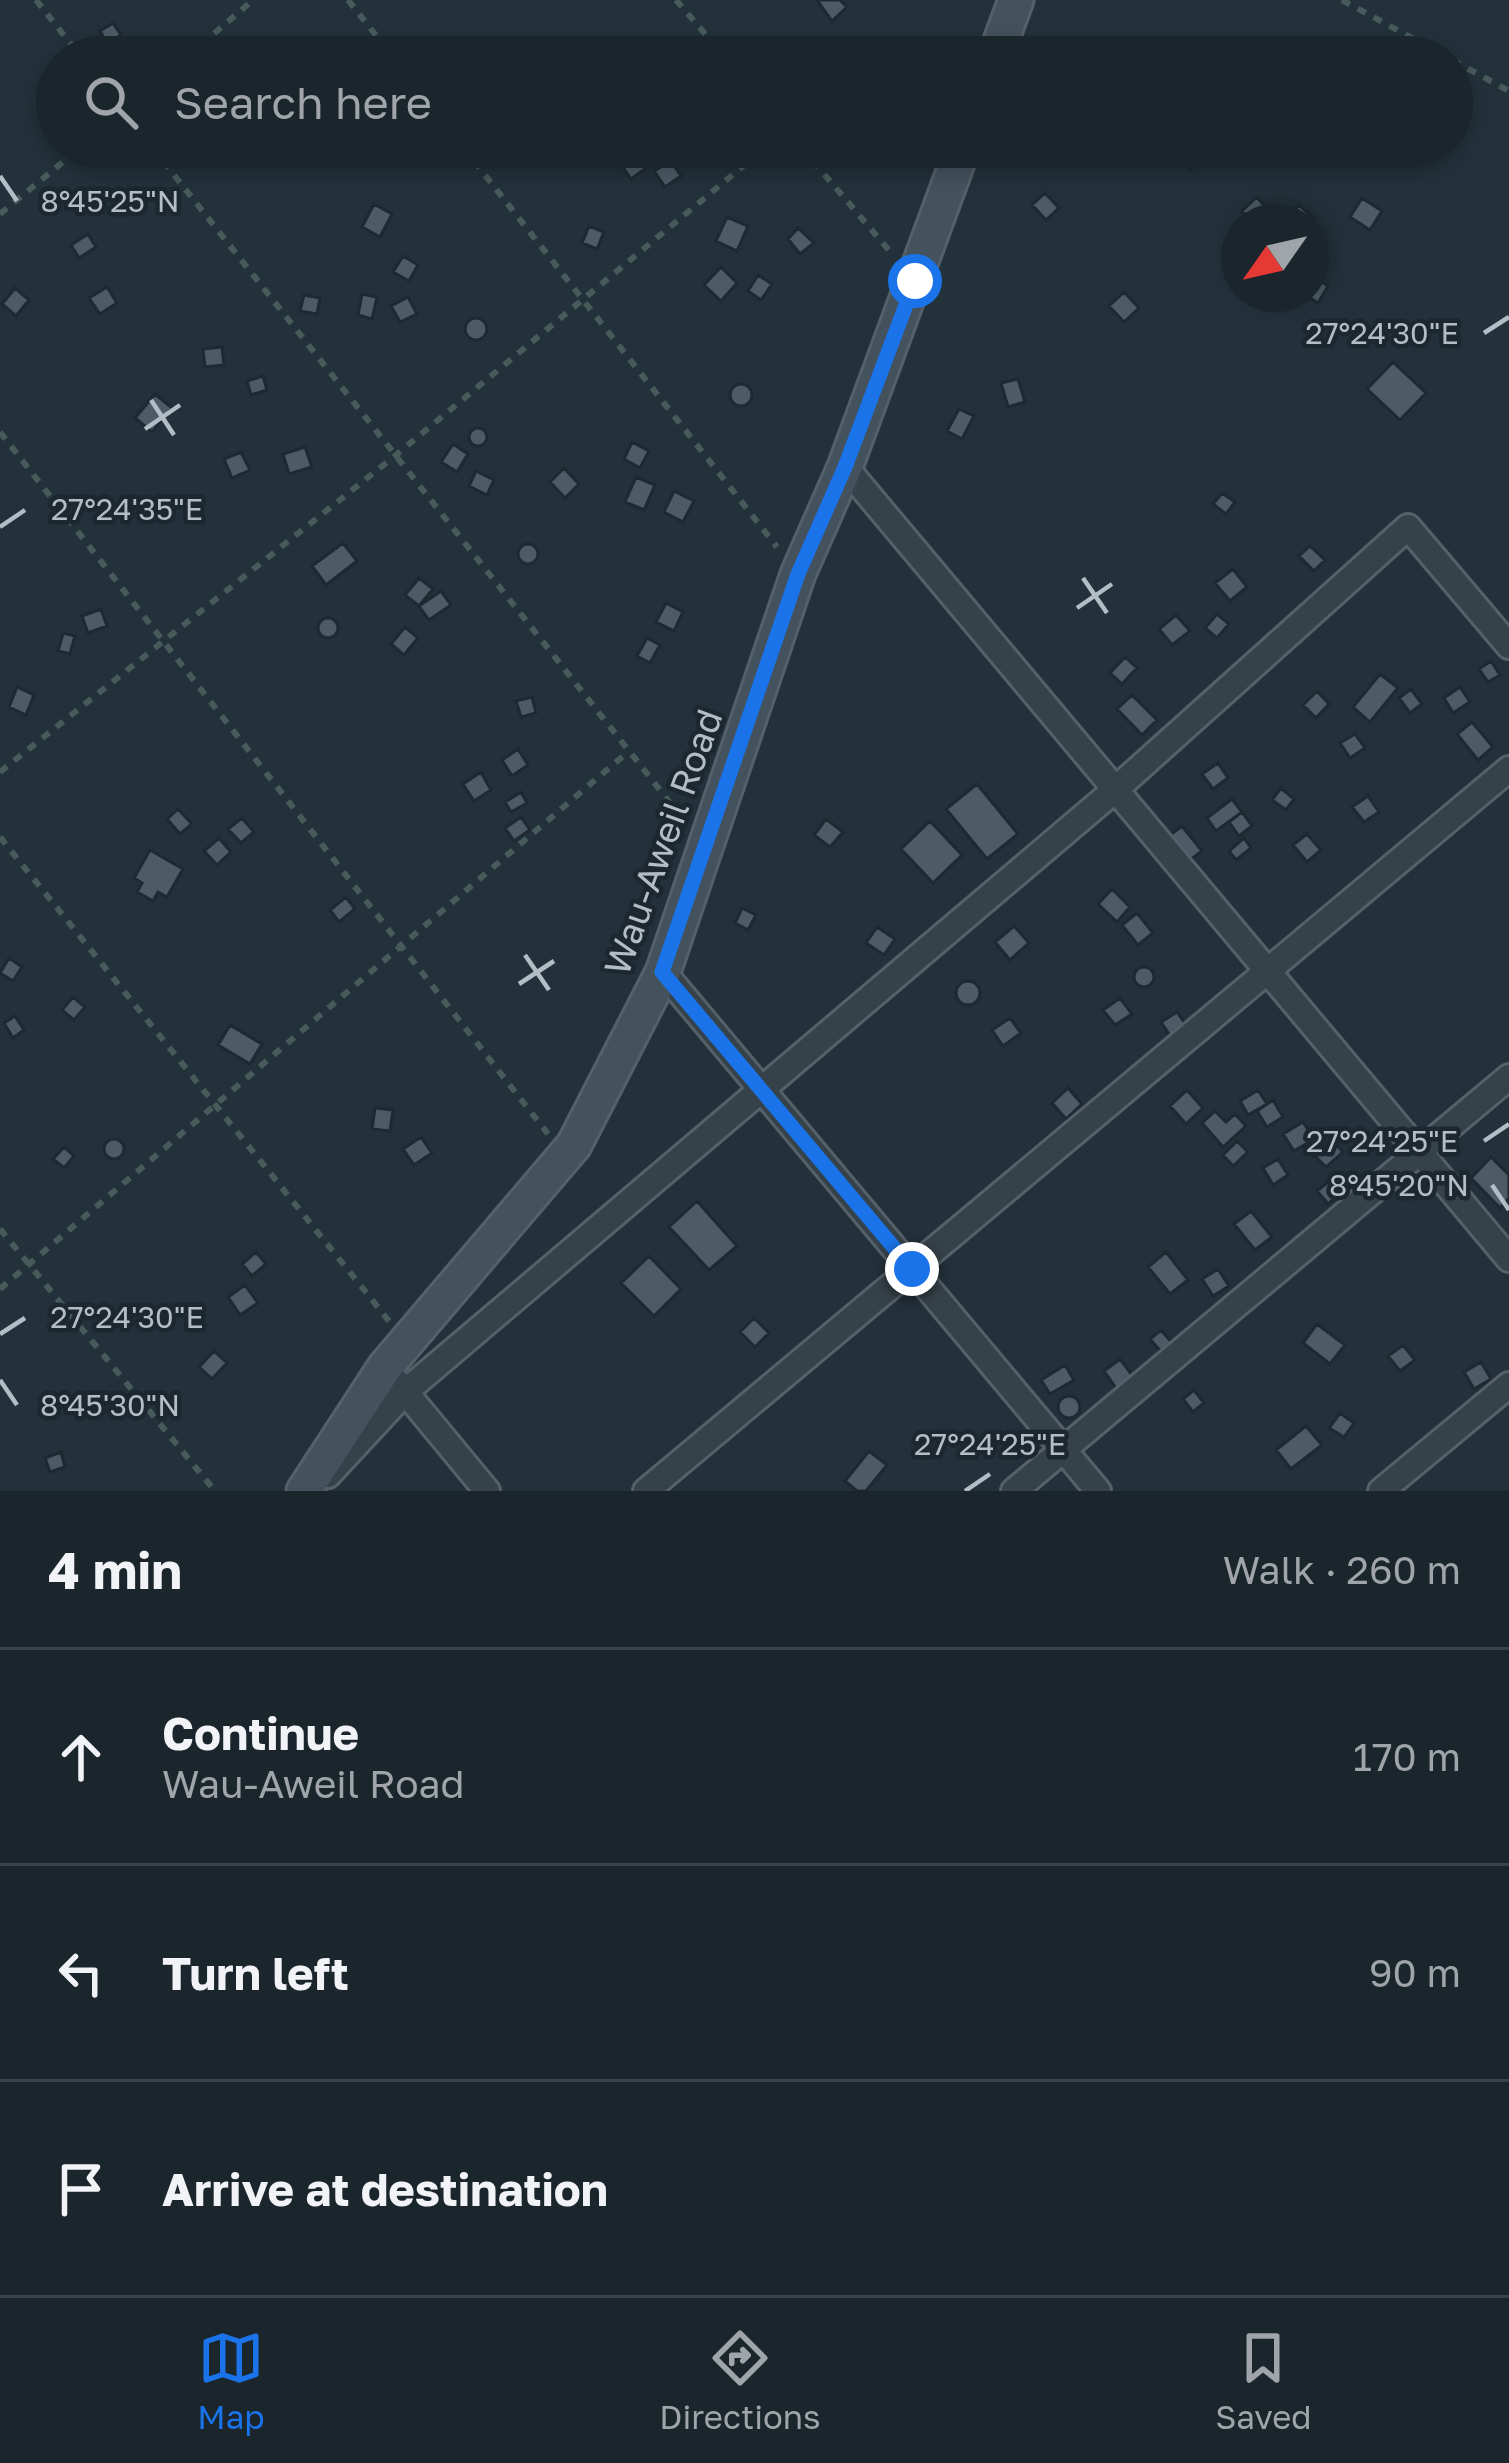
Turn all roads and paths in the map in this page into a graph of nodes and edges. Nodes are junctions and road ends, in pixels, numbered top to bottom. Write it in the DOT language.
graph roads {
  1 [pos="36,0"];
  2 [pos="254,0"];
  3 [pos="348,0"];
  4 [pos="676,0"];
  5 [pos="1016,0"];
  6 [pos="1342,0"];
  7 [pos="64,36"];
  8 [pos="212,36"];
  9 [pos="376,36"];
  10 [pos="706,36"];
  11 [pos="1003,36"];
  12 [pos="1408,36"];
  13 [pos="1473,71"];
  14 [pos="1509,91"];
  15 [pos="56,168"];
  16 [pos="169,168"];
  17 [pos="480,168"];
  18 [pos="740,168"];
  19 [pos="819,168"];
  20 [pos="955,168"];
  21 [pos="0,214"];
  22 [pos="915,281"];
  23 [pos="581,297"];
  24 [pos="0,432"];
  25 [pos="396,455"];
  26 [pos="845,467"];
  27 [pos="798,574"];
  28 [pos="164,641"];
  29 [pos="1509,646"];
  30 [pos="629,751"];
  31 [pos="1509,769"];
  32 [pos="0,772"];
  33 [pos="1116,789"];
  34 [pos="0,837"];
  35 [pos="706,849"];
  36 [pos="401,946"];
  37 [pos="1269,970"];
  38 [pos="662,972"];
  39 [pos="1509,1077"];
  40 [pos="760,1088"];
  41 [pos="215,1105"];
  42 [pos="1421,1152"];
  43 [pos="565,1156"];
  44 [pos="0,1229"];
  45 [pos="1509,1258"];
  46 [pos="29,1265"];
  47 [pos="912,1269"];
  48 [pos="0,1289"];
  49 [pos="399,1367"];
  50 [pos="1509,1385"];
  51 [pos="1064,1450"];
  52 [pos="214,1491"];
  53 [pos="308,1491"];
  54 [pos="487,1491"];
  55 [pos="646,1491"];
  56 [pos="1014,1491"];
  57 [pos="1098,1491"];
  58 [pos="1381,1491"];
  1 -- 7 [label="path"];
  2 -- 8 [label="path"];
  3 -- 9 [label="path"];
  4 -- 10 [label="path"];
  5 -- 11 [label="street"];
  6 -- 12 [label="path"];
  13 -- 14 [label="path"];
  15 -- 21 [label="path"];
  16 -- 25 [label="path"];
  17 -- 23 [label="path"];
  18 -- 23 [label="path"];
  19 -- 22 [label="path"];
  20 -- 22 [label="street, Wau-Aweil Road"];
  22 -- 26 [label="street, Wau-Aweil Road"];
  23 -- 25 [label="path"];
  23 -- 27 [label="path"];
  24 -- 28 [label="path"];
  25 -- 28 [label="path"];
  25 -- 30 [label="path"];
  26 -- 27 [label="street, Wau-Aweil Road"];
  26 -- 33 [label="street"];
  27 -- 35 [label="street, Wau-Aweil Road"];
  28 -- 32 [label="path"];
  28 -- 36 [label="path"];
  29 -- 33 [label="street"];
  30 -- 35 [label="path"];
  30 -- 36 [label="path"];
  31 -- 37 [label="street"];
  33 -- 37 [label="street"];
  33 -- 40 [label="street"];
  34 -- 41 [label="path"];
  35 -- 38 [label="street, Wau-Aweil Road"];
  36 -- 41 [label="path"];
  36 -- 43 [label="path"];
  37 -- 42 [label="street"];
  37 -- 47 [label="street"];
  38 -- 40 [label="street"];
  38 -- 43 [label="street, Wau-Aweil Road"];
  39 -- 42 [label="street"];
  40 -- 47 [label="street"];
  40 -- 49 [label="street"];
  41 -- 46 [label="path"];
  41 -- 49 [label="path"];
  42 -- 45 [label="street"];
  42 -- 51 [label="street"];
  43 -- 49 [label="street, Wau-Aweil Road"];
  44 -- 46 [label="path"];
  46 -- 48 [label="path"];
  46 -- 52 [label="path"];
  47 -- 51 [label="street"];
  47 -- 55 [label="street"];
  49 -- 53 [label="street, Wau-Aweil Road"];
  49 -- 54 [label="street"];
  50 -- 58 [label="street"];
  51 -- 56 [label="street"];
  51 -- 57 [label="street"];
}
